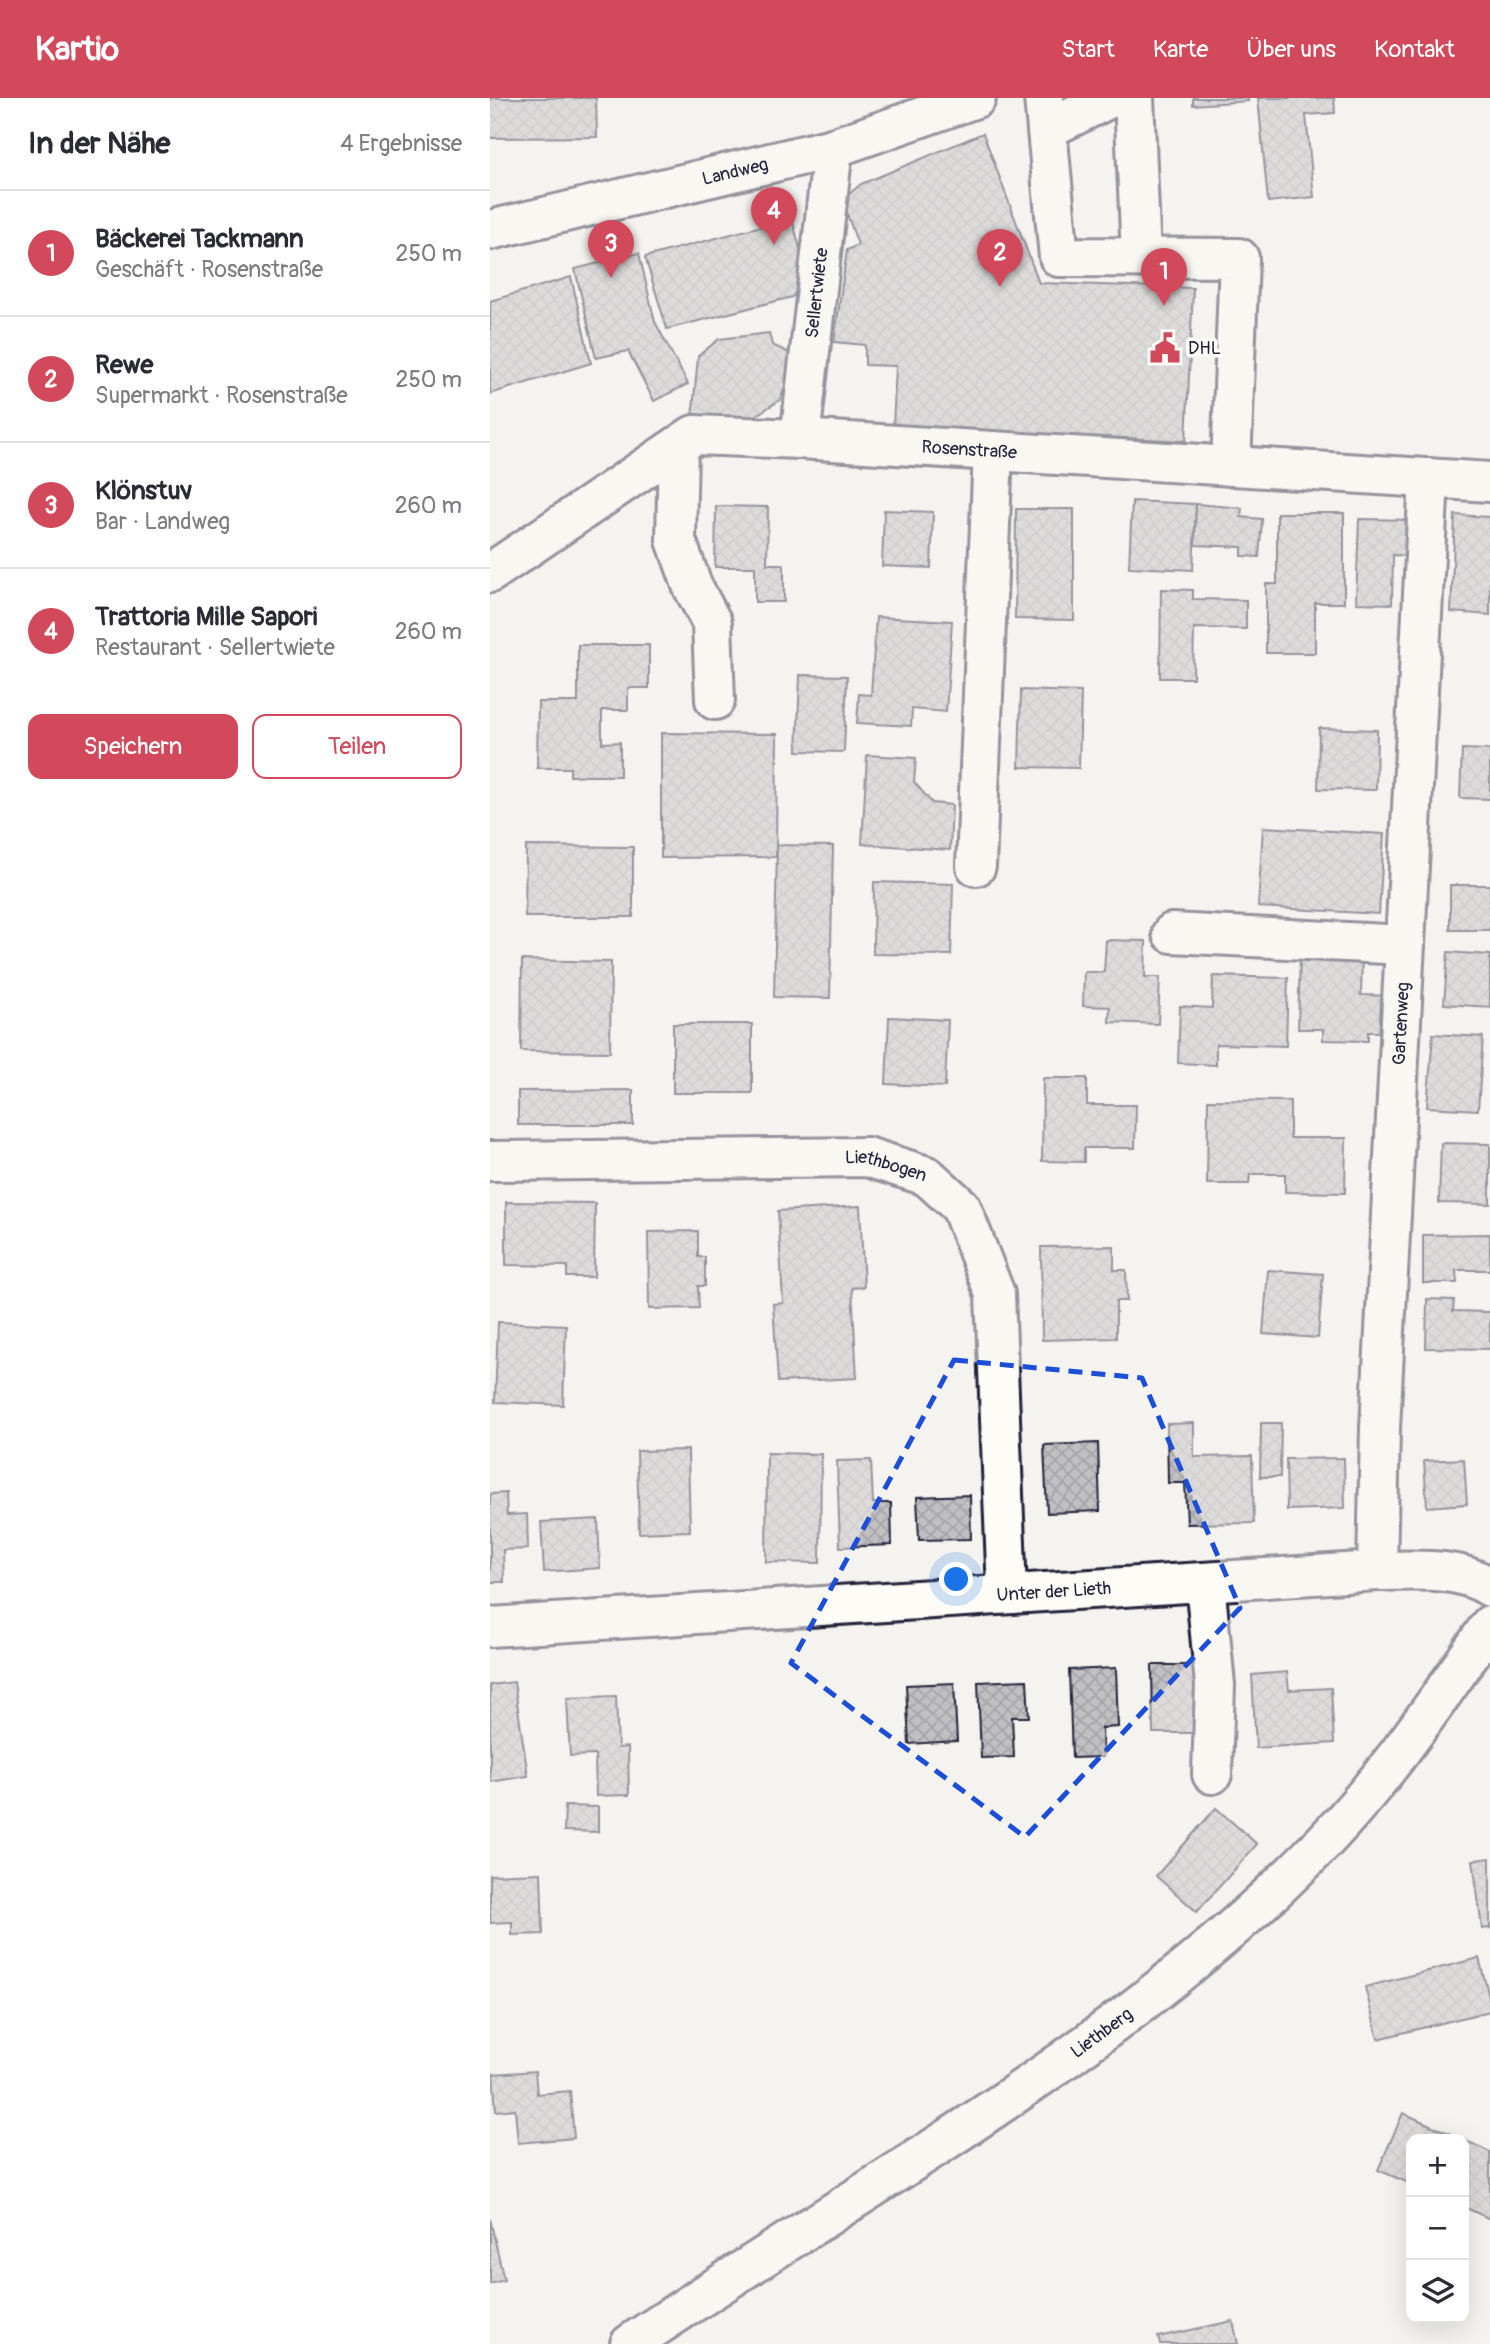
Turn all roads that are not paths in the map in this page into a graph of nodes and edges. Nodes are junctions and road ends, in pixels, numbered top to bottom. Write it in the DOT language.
graph roads {
  1 [pos="976,98"];
  2 [pos="1110,98"];
  3 [pos="1134,98"];
  4 [pos="1045,114"];
  5 [pos="834,148"];
  6 [pos="490,230"];
  7 [pos="1141,257"];
  8 [pos="800,439"];
  9 [pos="678,446"];
  10 [pos="993,450"];
  11 [pos="1231,466"];
  12 [pos="1429,478"];
  13 [pos="1490,482"];
  14 [pos="490,573"];
  15 [pos="715,700"];
  16 [pos="976,866"];
  17 [pos="1172,933"];
  18 [pos="1405,945"];
  19 [pos="490,1161"];
  20 [pos="1377,1571"];
  21 [pos="1205,1582"];
  22 [pos="1490,1587"];
  23 [pos="1007,1593"];
  24 [pos="1490,1625"];
  25 [pos="490,1627"];
  26 [pos="1212,1774"];
  27 [pos="630,2344"];
  1 -- 5 [label="street, Landweg"];
  2 -- 4 [label="street"];
  3 -- 7 [label="street"];
  4 -- 7 [label="street"];
  5 -- 6 [label="street, Landweg"];
  5 -- 8 [label="street, Sellertwiete"];
  7 -- 11 [label="street"];
  8 -- 9 [label="street, Rosenstraße"];
  8 -- 10 [label="street, Rosenstraße"];
  9 -- 14 [label="street, Rosenstraße"];
  9 -- 15 [label="street"];
  10 -- 11 [label="street, Rosenstraße"];
  10 -- 16 [label="street"];
  11 -- 12 [label="street, Rosenstraße"];
  12 -- 13 [label="street, Rosenstraße"];
  12 -- 18 [label="street, Gartenweg"];
  17 -- 18 [label="street"];
  18 -- 20 [label="street, Gartenweg"];
  19 -- 23 [label="street, Liethbogen"];
  20 -- 21 [label="street, Unter der Lieth"];
  20 -- 22 [label="street, Unter der Lieth"];
  21 -- 23 [label="street, Unter der Lieth"];
  21 -- 26 [label="street"];
  23 -- 25 [label="street, Unter der Lieth"];
  24 -- 27 [label="street, Liethberg"];
}
